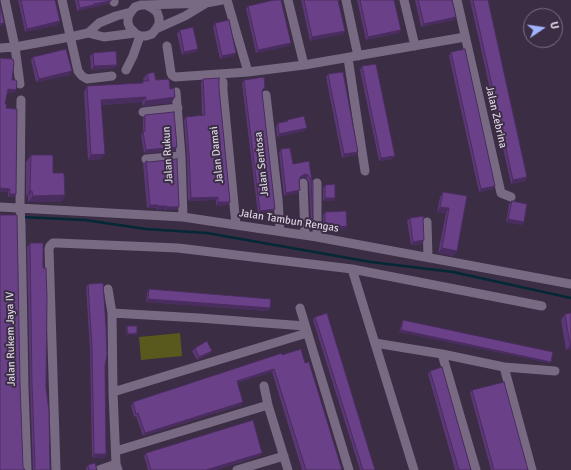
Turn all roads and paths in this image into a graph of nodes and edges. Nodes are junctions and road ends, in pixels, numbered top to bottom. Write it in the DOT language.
graph roads {
  1 [pos="5,0"];
  2 [pos="62,0"];
  3 [pos="222,0"];
  4 [pos="227,0"];
  5 [pos="288,0"];
  6 [pos="346,0"];
  7 [pos="404,0"];
  8 [pos="456,0"];
  9 [pos="142,3"];
  10 [pos="206,3"];
  11 [pos="131,12"];
  12 [pos="156,29"];
  13 [pos="88,33"];
  14 [pos="138,35"];
  15 [pos="70,37"];
  16 [pos="465,37"];
  17 [pos="167,46"];
  18 [pos="415,46"];
  19 [pos="15,47"];
  20 [pos="0,48"];
  21 [pos="358,56"];
  22 [pos="348,58"];
  23 [pos="304,65"];
  24 [pos="126,70"];
  25 [pos="248,72"];
  26 [pos="112,76"];
  27 [pos="222,82"];
  28 [pos="20,84"];
  29 [pos="176,92"];
  30 [pos="266,95"];
  31 [pos="21,100"];
  32 [pos="178,108"];
  33 [pos="143,112"];
  34 [pos="181,156"];
  35 [pos="146,159"];
  36 [pos="365,171"];
  37 [pos="316,183"];
  38 [pos="303,184"];
  39 [pos="511,197"];
  40 [pos="0,207"];
  41 [pos="20,212"];
  42 [pos="183,218"];
  43 [pos="427,222"];
  44 [pos="236,225"];
  45 [pos="280,231"];
  46 [pos="305,235"];
  47 [pos="317,237"];
  48 [pos="428,257"];
  49 [pos="352,269"];
  50 [pos="571,284"];
  51 [pos="108,289"];
  52 [pos="542,306"];
  53 [pos="300,308"];
  54 [pos="112,313"];
  55 [pos="306,330"];
  56 [pos="375,343"];
  57 [pos="442,354"];
  58 [pos="504,367"];
  59 [pos="555,371"];
  60 [pos="264,386"];
  61 [pos="113,392"];
  62 [pos="268,405"];
  63 [pos="116,451"];
  64 [pos="284,456"];
  65 [pos="117,467"];
  66 [pos="26,470"];
  67 [pos="56,470"];
  68 [pos="99,470"];
  69 [pos="237,470"];
  70 [pos="288,470"];
  71 [pos="349,470"];
  72 [pos="414,470"];
  73 [pos="476,470"];
  74 [pos="532,470"];
  1 -- 19 [label="street"];
  2 -- 15 [label="street"];
  3 -- 10 [label="street"];
  4 -- 25 [label="street"];
  5 -- 23 [label="street"];
  6 -- 21 [label="street"];
  7 -- 18 [label="street"];
  8 -- 16 [label="street, Jalan Zebrina"];
  9 -- 10 [label="street"];
  9 -- 11 [label="street"];
  9 -- 12 [label="street"];
  10 -- 12 [label="street"];
  11 -- 13 [label="street"];
  11 -- 14 [label="street"];
  12 -- 14 [label="street"];
  13 -- 14 [label="street"];
  13 -- 15 [label="street"];
  14 -- 24 [label="street"];
  15 -- 19 [label="street"];
  15 -- 26 [label="street"];
  16 -- 18 [label="street"];
  16 -- 39 [label="street, Jalan Zebrina"];
  17 -- 25 [label="street"];
  18 -- 21 [label="street"];
  19 -- 20 [label="street"];
  19 -- 28 [label="street"];
  21 -- 22 [label="street"];
  22 -- 23 [label="street"];
  22 -- 36 [label="street"];
  23 -- 25 [label="street"];
  27 -- 44 [label="street, Jalan Damai"];
  29 -- 32 [label="street, Jalan Rukun"];
  30 -- 45 [label="street, Jalan Sentosa"];
  31 -- 41 [label="street, Jalan Rukem Jaya IV"];
  32 -- 33 [label="street"];
  32 -- 34 [label="street, Jalan Rukun"];
  34 -- 35 [label="street"];
  34 -- 42 [label="street, Jalan Rukun"];
  37 -- 47 [label="street"];
  38 -- 46 [label="street"];
  40 -- 41 [label="street, Jalan Tambun Rengas"];
  41 -- 42 [label="street, Jalan Tambun Rengas"];
  41 -- 66 [label="street, Jalan Rukem Jaya IV"];
  42 -- 44 [label="street, Jalan Tambun Rengas"];
  43 -- 48 [label="street"];
  44 -- 45 [label="street, Jalan Tambun Rengas"];
  45 -- 46 [label="street, Jalan Tambun Rengas"];
  46 -- 47 [label="street, Jalan Tambun Rengas"];
  47 -- 48 [label="street, Jalan Tambun Rengas"];
  48 -- 50 [label="street, Jalan Tambun Rengas"];
  49 -- 52 [label="street"];
  49 -- 56 [label="street"];
  49 -- 67 [label="street"];
  51 -- 54 [label="street"];
  53 -- 55 [label="street"];
  54 -- 55 [label="street"];
  54 -- 61 [label="street"];
  55 -- 61 [label="street"];
  55 -- 71 [label="street"];
  56 -- 57 [label="street"];
  56 -- 72 [label="street"];
  57 -- 58 [label="street"];
  57 -- 73 [label="street"];
  58 -- 59 [label="street"];
  58 -- 74 [label="street"];
  60 -- 62 [label="street"];
  61 -- 63 [label="street"];
  62 -- 63 [label="street"];
  62 -- 64 [label="street"];
  63 -- 65 [label="street"];
  64 -- 69 [label="street"];
  64 -- 70 [label="street"];
  65 -- 68 [label="street"];
}
